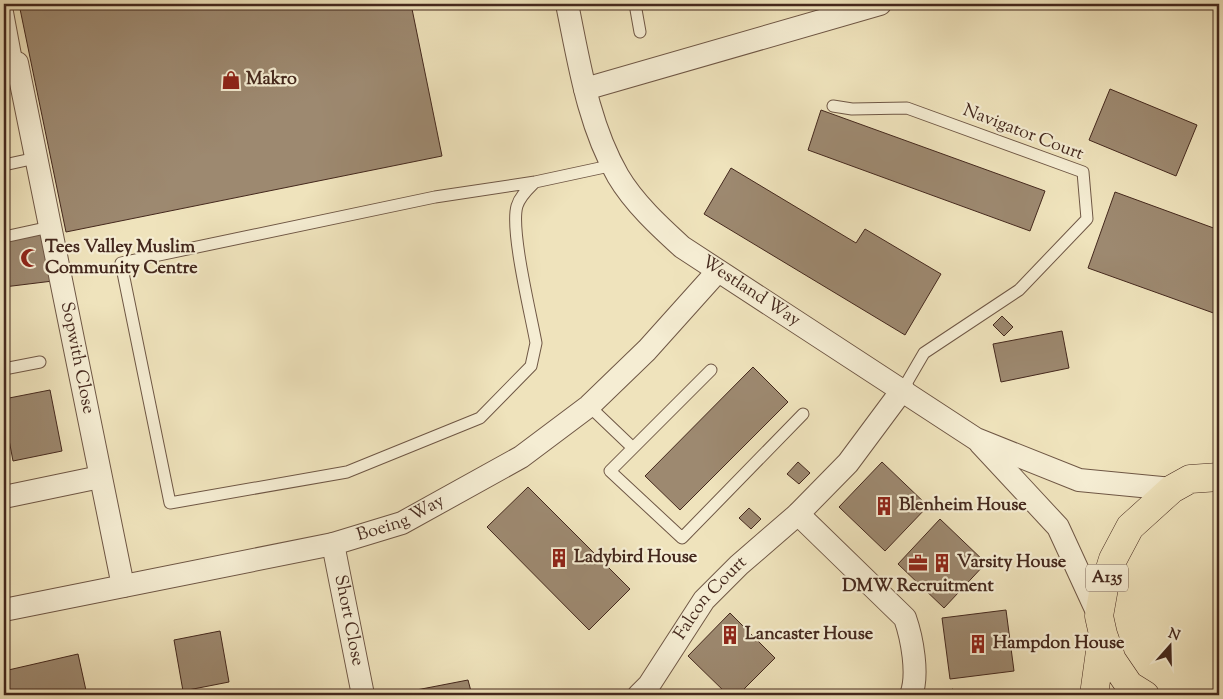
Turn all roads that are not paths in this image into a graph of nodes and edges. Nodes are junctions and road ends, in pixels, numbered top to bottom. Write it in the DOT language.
graph roads {
  1 [pos="6,4"];
  2 [pos="567,4"];
  3 [pos="635,4"];
  4 [pos="880,4"];
  5 [pos="640,32"];
  6 [pos="17,63"];
  7 [pos="585,89"];
  8 [pos="834,106"];
  9 [pos="36,158"];
  10 [pos="4,165"];
  11 [pos="614,165"];
  12 [pos="535,182"];
  13 [pos="50,228"];
  14 [pos="4,237"];
  15 [pos="717,272"];
  16 [pos="40,362"];
  17 [pos="4,369"];
  18 [pos="711,370"];
  19 [pos="903,390"];
  20 [pos="589,406"];
  21 [pos="803,414"];
  22 [pos="976,439"];
  23 [pos="633,448"];
  24 [pos="1219,460"];
  25 [pos="100,477"];
  26 [pos="1219,477"];
  27 [pos="1181,484"];
  28 [pos="4,497"];
  29 [pos="798,514"];
  30 [pos="333,544"];
  31 [pos="123,586"];
  32 [pos="4,610"];
  33 [pos="1101,625"];
  34 [pos="363,695"];
  35 [pos="639,695"];
  36 [pos="911,695"];
  37 [pos="1094,695"];
  38 [pos="1144,695"];
  1 -- 6 [label="lane"];
  2 -- 7 [label="street, Westland Way"];
  3 -- 5 [label="lane"];
  4 -- 7 [label="street"];
  6 -- 9 [label="street, Sopwith Close"];
  7 -- 11 [label="street, Westland Way"];
  8 -- 19 [label="lane, Navigator Court"];
  9 -- 10 [label="lane"];
  9 -- 13 [label="street, Sopwith Close"];
  11 -- 12 [label="lane"];
  11 -- 15 [label="street, Westland Way"];
  12 -- 12 [label="lane"];
  13 -- 14 [label="lane"];
  13 -- 25 [label="street, Sopwith Close"];
  15 -- 19 [label="street, Westland Way"];
  15 -- 20 [label="street, Boeing Way"];
  16 -- 17 [label="lane"];
  18 -- 23 [label="lane"];
  19 -- 22 [label="street, Westland Way"];
  19 -- 29 [label="street, Falcon Court"];
  20 -- 23 [label="lane"];
  20 -- 30 [label="street, Boeing Way"];
  21 -- 23 [label="lane"];
  22 -- 27 [label="street, Westland Way"];
  22 -- 33 [label="street, Westland Way"];
  24 -- 27 [label="main road, A135"];
  25 -- 28 [label="street"];
  25 -- 31 [label="street, Sopwith Close"];
  26 -- 27 [label="main road"];
  27 -- 33 [label="main road, A135"];
  29 -- 35 [label="street, Falcon Court"];
  29 -- 36 [label="street"];
  30 -- 31 [label="street, Boeing Way"];
  30 -- 34 [label="street, Short Close"];
  31 -- 32 [label="street, Boeing Way"];
  33 -- 37 [label="main road, A135"];
  33 -- 38 [label="main road, A135"];
}
